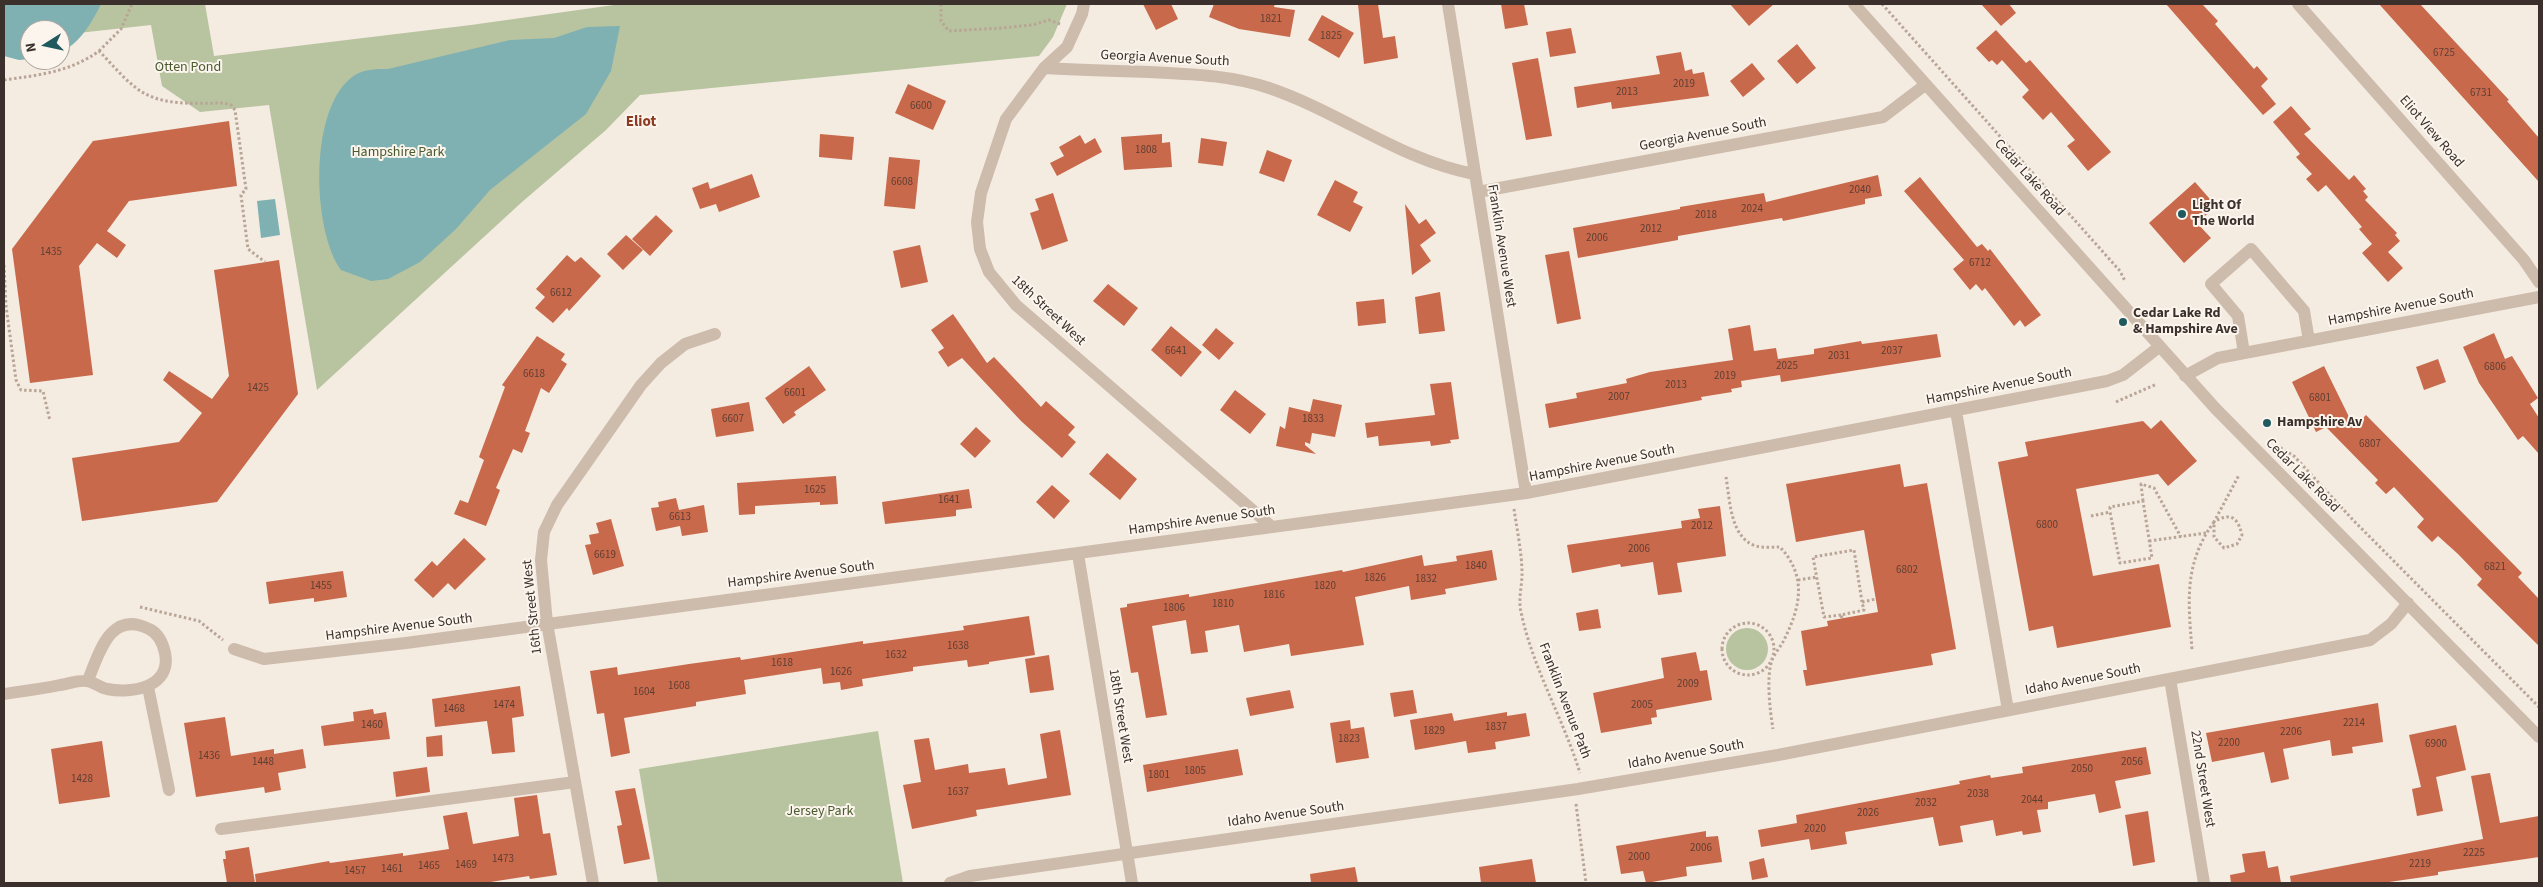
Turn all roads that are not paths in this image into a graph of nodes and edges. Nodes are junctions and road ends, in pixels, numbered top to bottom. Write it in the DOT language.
graph roads {
  1 [pos="1084,4"];
  2 [pos="1448,4"];
  3 [pos="1854,4"];
  4 [pos="2298,4"];
  5 [pos="1044,68"];
  6 [pos="1925,85"];
  7 [pos="1474,174"];
  8 [pos="1478,192"];
  9 [pos="2539,282"];
  10 [pos="2539,297"];
  11 [pos="715,334"];
  12 [pos="2309,341"];
  13 [pos="2159,347"];
  14 [pos="2244,353"];
  15 [pos="2185,376"];
  16 [pos="1956,411"];
  17 [pos="1526,493"];
  18 [pos="1272,527"];
  19 [pos="1078,554"];
  20 [pos="2408,603"];
  21 [pos="547,623"];
  22 [pos="234,649"];
  23 [pos="2170,679"];
  24 [pos="88,680"];
  25 [pos="148,686"];
  26 [pos="4,694"];
  27 [pos="2008,710"];
  28 [pos="2539,737"];
  29 [pos="575,782"];
  30 [pos="169,790"];
  31 [pos="221,829"];
  32 [pos="1127,852"];
  33 [pos="592,883"];
  34 [pos="950,883"];
  35 [pos="1132,883"];
  36 [pos="2204,883"];
  1 -- 5 [label="street, 18th Street West"];
  2 -- 7 [label="street, Franklin Avenue West"];
  3 -- 6 [label="street, Cedar Lake Road"];
  4 -- 9 [label="street, Eliot View Road"];
  5 -- 7 [label="street, Georgia Avenue South"];
  5 -- 18 [label="street, 18th Street West"];
  6 -- 8 [label="street, Georgia Avenue South"];
  6 -- 13 [label="street, Cedar Lake Road"];
  7 -- 8 [label="street, Franklin Avenue West"];
  8 -- 17 [label="street, Franklin Avenue West"];
  10 -- 12 [label="street, Hampshire Avenue South"];
  11 -- 21 [label="street, 16th Street West"];
  12 -- 14 [label="street, Hampshire Avenue South"];
  12 -- 14 [label="street"];
  13 -- 15 [label="street, Cedar Lake Road"];
  13 -- 16 [label="street, Hampshire Avenue South"];
  14 -- 15 [label="street, Hampshire Avenue South"];
  15 -- 20 [label="street, Cedar Lake Road"];
  16 -- 17 [label="street, Hampshire Avenue South"];
  16 -- 27 [label="street"];
  17 -- 18 [label="street, Hampshire Avenue South"];
  18 -- 19 [label="street, Hampshire Avenue South"];
  19 -- 21 [label="street, Hampshire Avenue South"];
  19 -- 32 [label="street, 18th Street West"];
  20 -- 23 [label="street, Idaho Avenue South"];
  20 -- 28 [label="street, Cedar Lake Road"];
  21 -- 22 [label="street, Hampshire Avenue South"];
  21 -- 29 [label="street, 16th Street West"];
  23 -- 27 [label="street, Idaho Avenue South"];
  23 -- 36 [label="street, 22nd Street West"];
  24 -- 25 [label="street"];
  24 -- 25 [label="street"];
  24 -- 26 [label="street"];
  25 -- 30 [label="street"];
  27 -- 32 [label="street, Idaho Avenue South"];
  29 -- 31 [label="street"];
  29 -- 33 [label="street, 16th Street West"];
  32 -- 34 [label="street, Idaho Avenue South"];
  32 -- 35 [label="street, 18th Street West"];
}
